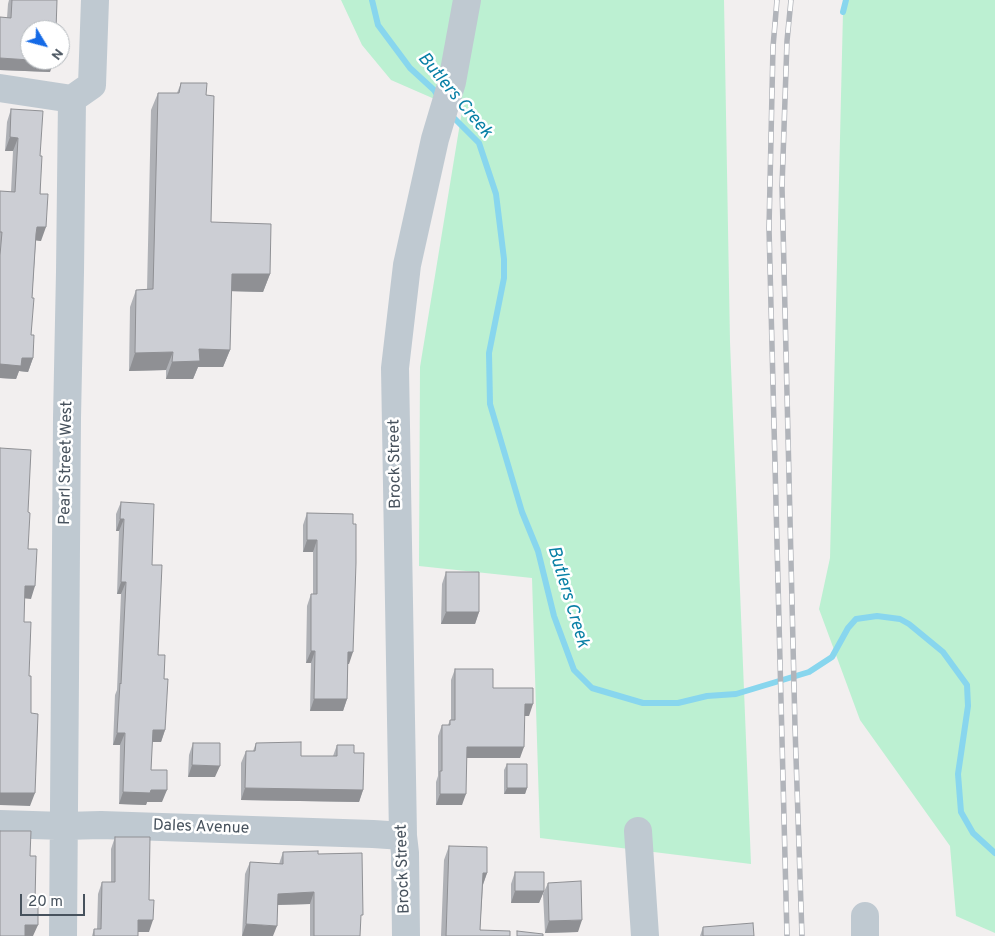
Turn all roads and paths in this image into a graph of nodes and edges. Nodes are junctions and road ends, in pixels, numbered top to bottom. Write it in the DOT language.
graph roads {
  1 [pos="95,0"];
  2 [pos="467,0"];
  3 [pos="0,88"];
  4 [pos="72,99"];
  5 [pos="0,824"];
  6 [pos="64,826"];
  7 [pos="638,831"];
  8 [pos="403,836"];
  9 [pos="63,936"];
  10 [pos="406,936"];
  11 [pos="645,936"];
  1 -- 4 [label="street"];
  2 -- 8 [label="street, Brock Street"];
  3 -- 4 [label="street"];
  4 -- 6 [label="street, Pearl Street West"];
  5 -- 6 [label="street, Dales Avenue"];
  6 -- 8 [label="street, Dales Avenue"];
  6 -- 9 [label="street, Pearl Street West"];
  7 -- 11 [label="street"];
  8 -- 10 [label="street, Brock Street"];
}
